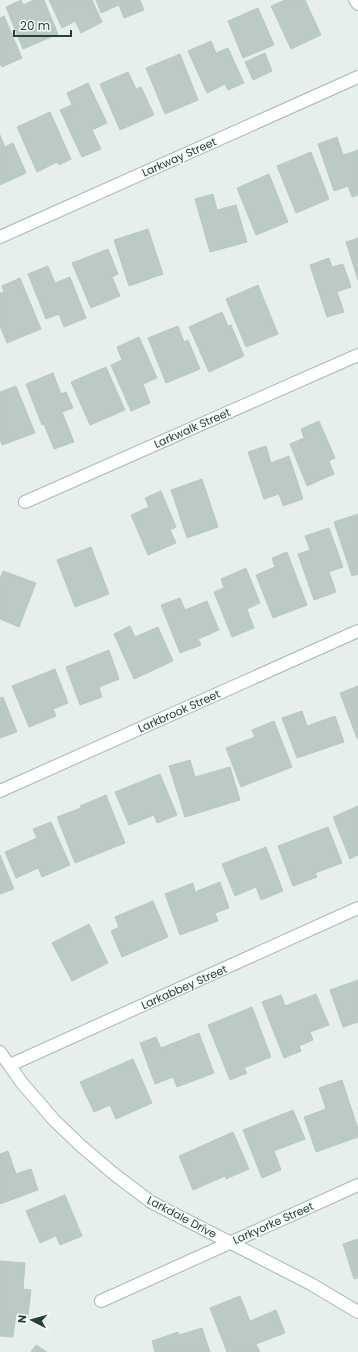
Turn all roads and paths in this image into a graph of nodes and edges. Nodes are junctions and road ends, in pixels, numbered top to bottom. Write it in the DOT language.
graph roads {
  1 [pos="355,0"];
  2 [pos="358,4"];
  3 [pos="358,77"];
  4 [pos="0,237"];
  5 [pos="358,354"];
  6 [pos="25,502"];
  7 [pos="358,631"];
  8 [pos="0,791"];
  9 [pos="358,908"];
  10 [pos="0,1052"];
  11 [pos="10,1065"];
  12 [pos="358,1185"];
  13 [pos="230,1243"];
  14 [pos="101,1301"];
  15 [pos="358,1312"];
  1 -- 2 [label="street"];
  3 -- 4 [label="street, Larkway Street"];
  5 -- 6 [label="street, Larkwalk Street"];
  7 -- 8 [label="street, Larkbrook Street"];
  9 -- 11 [label="street, Larkabbey Street"];
  10 -- 11 [label="street, Larkdale Drive"];
  11 -- 13 [label="street, Larkdale Drive"];
  12 -- 13 [label="street, Larkyorke Street"];
  13 -- 14 [label="street, Larkyorke Street"];
  13 -- 15 [label="street, Larkdale Drive"];
}
